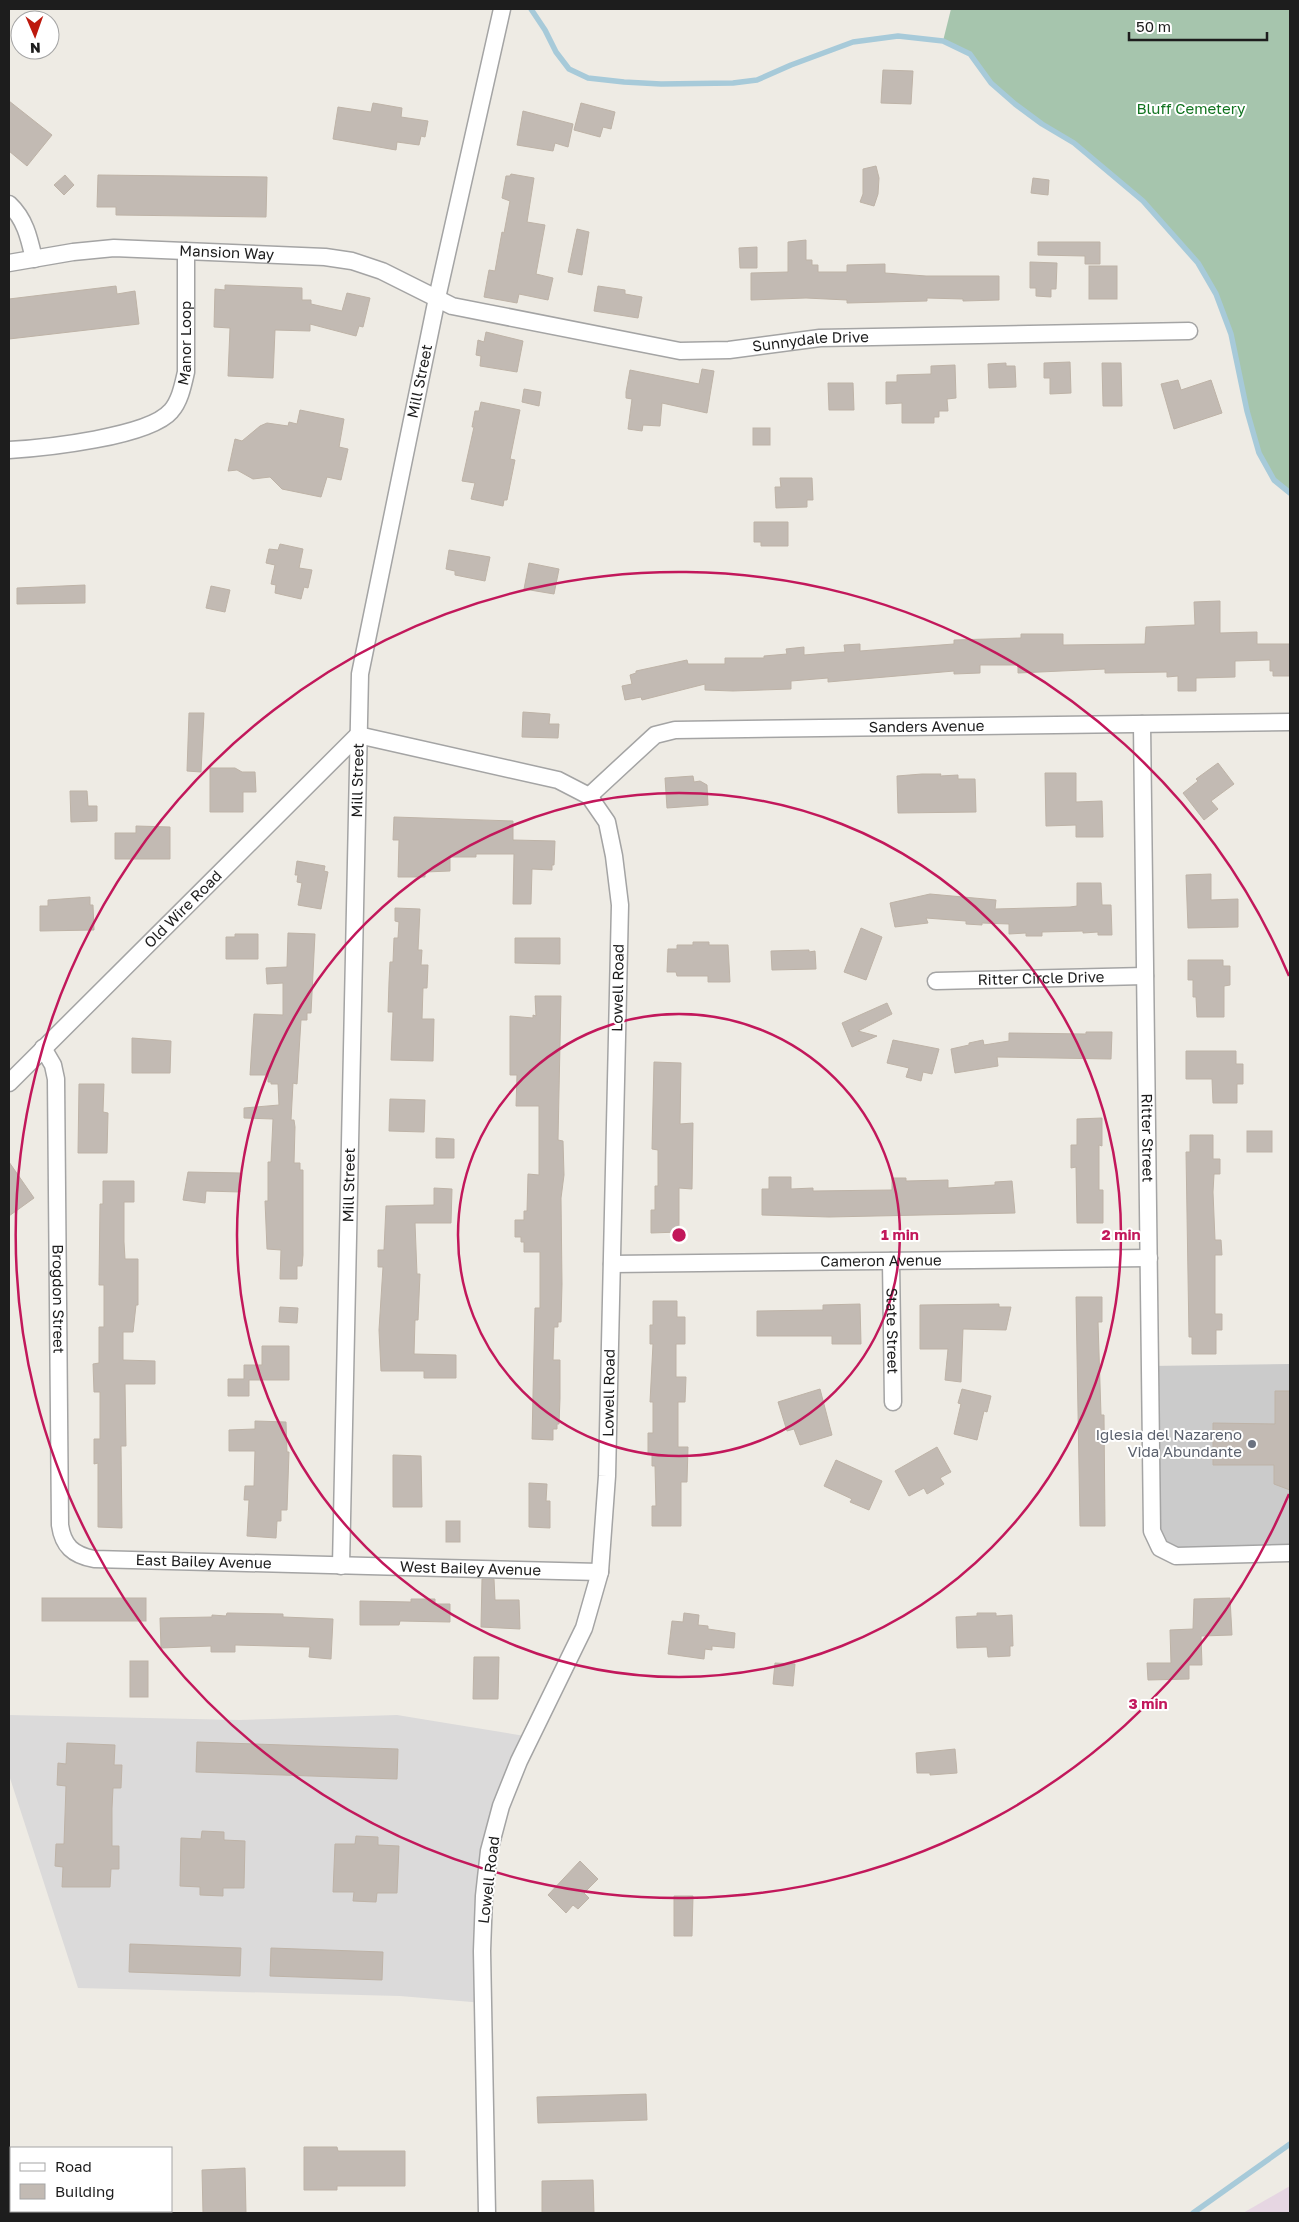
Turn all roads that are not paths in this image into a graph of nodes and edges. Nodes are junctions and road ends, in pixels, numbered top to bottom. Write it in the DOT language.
graph roads {
  1 [pos="502,9"];
  2 [pos="9,204"];
  3 [pos="186,251"];
  4 [pos="34,258"];
  5 [pos="9,263"];
  6 [pos="437,298"];
  7 [pos="1189,331"];
  8 [pos="9,450"];
  9 [pos="1290,722"];
  10 [pos="1142,724"];
  11 [pos="358,735"];
  12 [pos="589,796"];
  13 [pos="1145,976"];
  14 [pos="936,981"];
  15 [pos="43,1048"];
  16 [pos="9,1083"];
  17 [pos="1149,1258"];
  18 [pos="891,1261"];
  19 [pos="612,1264"];
  20 [pos="893,1402"];
  21 [pos="69,1549"];
  22 [pos="1290,1553"];
  23 [pos="341,1566"];
  24 [pos="600,1572"];
  25 [pos="487,2213"];
  1 -- 6 [label="street, Mill Street"];
  2 -- 4 [label="street"];
  3 -- 4 [label="street, Mansion Way"];
  3 -- 6 [label="street, Mansion Way"];
  3 -- 8 [label="street, Manor Loop"];
  4 -- 5 [label="street, Mansion Way"];
  6 -- 7 [label="street, Sunnydale Drive"];
  6 -- 11 [label="street, Mill Street"];
  9 -- 10 [label="street, Sanders Avenue"];
  10 -- 12 [label="street, Sanders Avenue"];
  10 -- 13 [label="street, Ritter Street"];
  11 -- 12 [label="street, Lowell Road"];
  11 -- 15 [label="street, Old Wire Road"];
  11 -- 23 [label="street, Mill Street"];
  12 -- 19 [label="street, Lowell Road"];
  13 -- 14 [label="street, Ritter Circle Drive"];
  13 -- 17 [label="street, Ritter Street"];
  15 -- 16 [label="street, Old Wire Road"];
  15 -- 21 [label="street, Brogdon Street"];
  17 -- 18 [label="street, Cameron Avenue"];
  17 -- 22 [label="street, Ritter Street"];
  18 -- 19 [label="street, Cameron Avenue"];
  18 -- 20 [label="street, State Street"];
  19 -- 24 [label="street, Lowell Road"];
  21 -- 23 [label="street, East Bailey Avenue"];
  23 -- 24 [label="street, West Bailey Avenue"];
  24 -- 25 [label="street, Lowell Road"];
}
